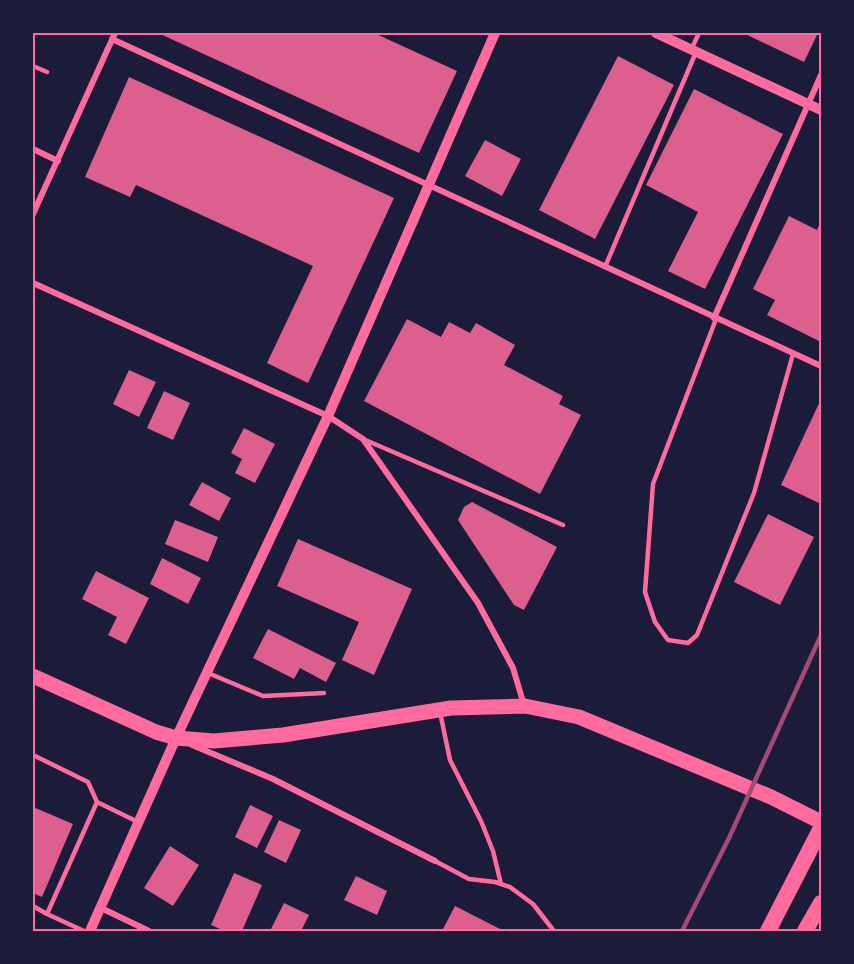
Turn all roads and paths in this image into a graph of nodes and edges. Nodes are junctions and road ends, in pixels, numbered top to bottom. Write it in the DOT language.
graph roads {
  1 [pos="495,33"];
  2 [pos="656,33"];
  3 [pos="699,33"];
  4 [pos="114,36"];
  5 [pos="694,51"];
  6 [pos="33,66"];
  7 [pos="46,72"];
  8 [pos="821,75"];
  9 [pos="808,104"];
  10 [pos="821,110"];
  11 [pos="33,149"];
  12 [pos="58,161"];
  13 [pos="428,185"];
  14 [pos="33,214"];
  15 [pos="605,267"];
  16 [pos="33,283"];
  17 [pos="715,318"];
  18 [pos="794,354"];
  19 [pos="821,366"];
  20 [pos="328,416"];
  21 [pos="363,439"];
  22 [pos="563,525"];
  23 [pos="208,673"];
  24 [pos="33,676"];
  25 [pos="324,693"];
  26 [pos="525,706"];
  27 [pos="439,710"];
  28 [pos="176,738"];
  29 [pos="33,755"];
  30 [pos="97,802"];
  31 [pos="138,822"];
  32 [pos="821,822"];
  33 [pos="821,828"];
  34 [pos="435,861"];
  35 [pos="501,884"];
  36 [pos="821,903"];
  37 [pos="33,906"];
  38 [pos="101,908"];
  39 [pos="47,914"];
  40 [pos="84,931"];
  41 [pos="90,931"];
  42 [pos="149,931"];
  43 [pos="554,931"];
  44 [pos="768,931"];
  45 [pos="805,931"];
  1 -- 13 [label="street"];
  2 -- 5 [label="street"];
  3 -- 5 [label="lane"];
  4 -- 12 [label="street"];
  4 -- 13 [label="street"];
  5 -- 9 [label="street"];
  5 -- 15 [label="lane"];
  6 -- 7 [label="lane"];
  8 -- 9 [label="street"];
  9 -- 10 [label="street"];
  9 -- 17 [label="street"];
  11 -- 12 [label="street"];
  12 -- 14 [label="street"];
  13 -- 15 [label="street"];
  13 -- 20 [label="street"];
  15 -- 17 [label="street"];
  16 -- 20 [label="street"];
  17 -- 18 [label="street"];
  17 -- 18 [label="lane"];
  18 -- 19 [label="street"];
  20 -- 21 [label="street"];
  20 -- 23 [label="street"];
  21 -- 22 [label="lane"];
  21 -- 26 [label="street"];
  23 -- 25 [label="lane"];
  23 -- 28 [label="street"];
  24 -- 28 [label="main road"];
  26 -- 27 [label="main road"];
  26 -- 32 [label="main road"];
  27 -- 28 [label="main road"];
  27 -- 35 [label="lane"];
  28 -- 31 [label="street"];
  28 -- 34 [label="street"];
  29 -- 30 [label="lane"];
  30 -- 31 [label="lane"];
  30 -- 39 [label="lane"];
  31 -- 38 [label="street"];
  33 -- 44 [label="highway"];
  34 -- 35 [label="lane"];
  35 -- 43 [label="lane"];
  36 -- 45 [label="highway"];
  37 -- 39 [label="lane"];
  38 -- 41 [label="street"];
  38 -- 42 [label="street"];
  39 -- 40 [label="lane"];
}
